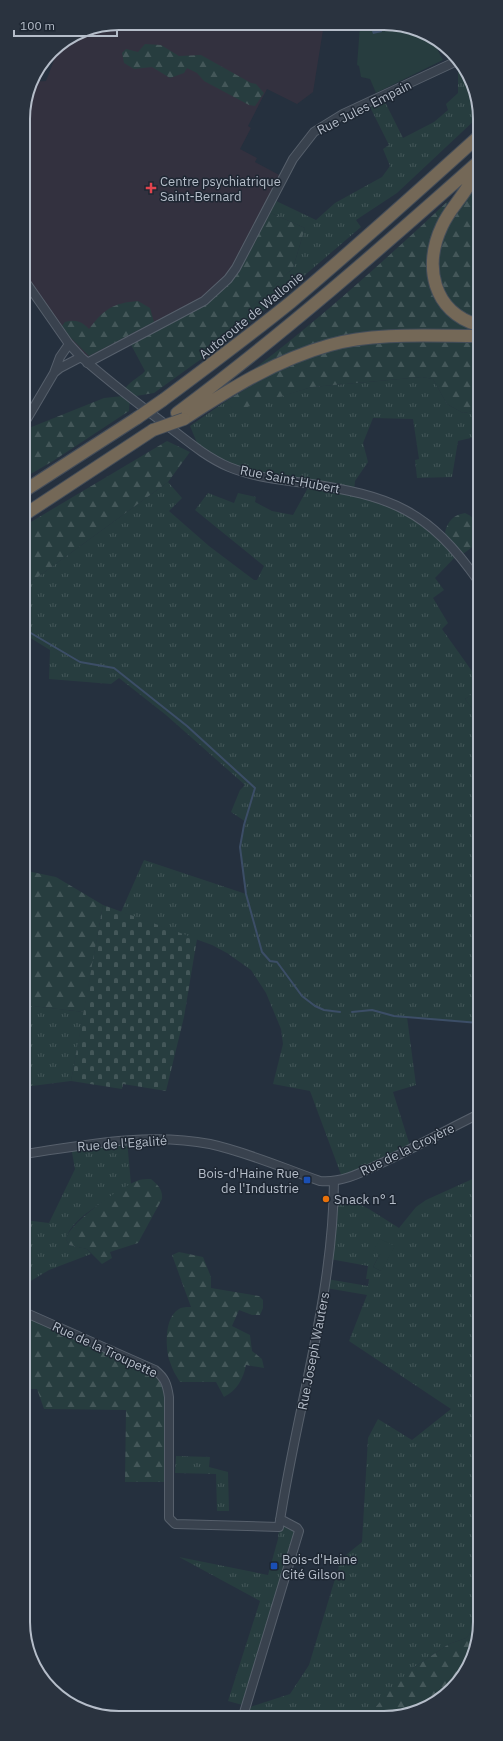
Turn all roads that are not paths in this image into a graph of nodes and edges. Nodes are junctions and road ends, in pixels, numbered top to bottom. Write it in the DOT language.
graph roads {
  1 [pos="453,63"];
  2 [pos="473,141"];
  3 [pos="473,166"];
  4 [pos="473,173"];
  5 [pos="30,288"];
  6 [pos="473,323"];
  7 [pos="473,336"];
  8 [pos="69,344"];
  9 [pos="84,360"];
  10 [pos="54,373"];
  11 [pos="30,414"];
  12 [pos="180,416"];
  13 [pos="30,487"];
  14 [pos="30,511"];
  15 [pos="473,574"];
  16 [pos="473,1117"];
  17 [pos="30,1153"];
  18 [pos="334,1181"];
  19 [pos="30,1315"];
  20 [pos="280,1523"];
  21 [pos="244,1711"];
  1 -- 9 [label="street, Rue Jules Empain"];
  2 -- 13 [label="highway, Autoroute de Wallonie, bridge"];
  3 -- 12 [label="highway"];
  4 -- 6 [label="highway"];
  5 -- 8 [label="street, Rue Saint-Hubert"];
  7 -- 12 [label="highway"];
  8 -- 9 [label="street, Rue Saint-Hubert"];
  8 -- 10 [label="street"];
  9 -- 10 [label="street, Rue Jules Empain"];
  9 -- 15 [label="street, Rue Saint-Hubert"];
  10 -- 11 [label="street"];
  12 -- 14 [label="highway, bridge"];
  16 -- 18 [label="street, Rue de la Croyère"];
  17 -- 18 [label="street, Rue de l'Egalité"];
  18 -- 20 [label="street, Rue Joseph Wauters"];
  19 -- 20 [label="street, Rue de la Troupette"];
  20 -- 21 [label="street"];
}
